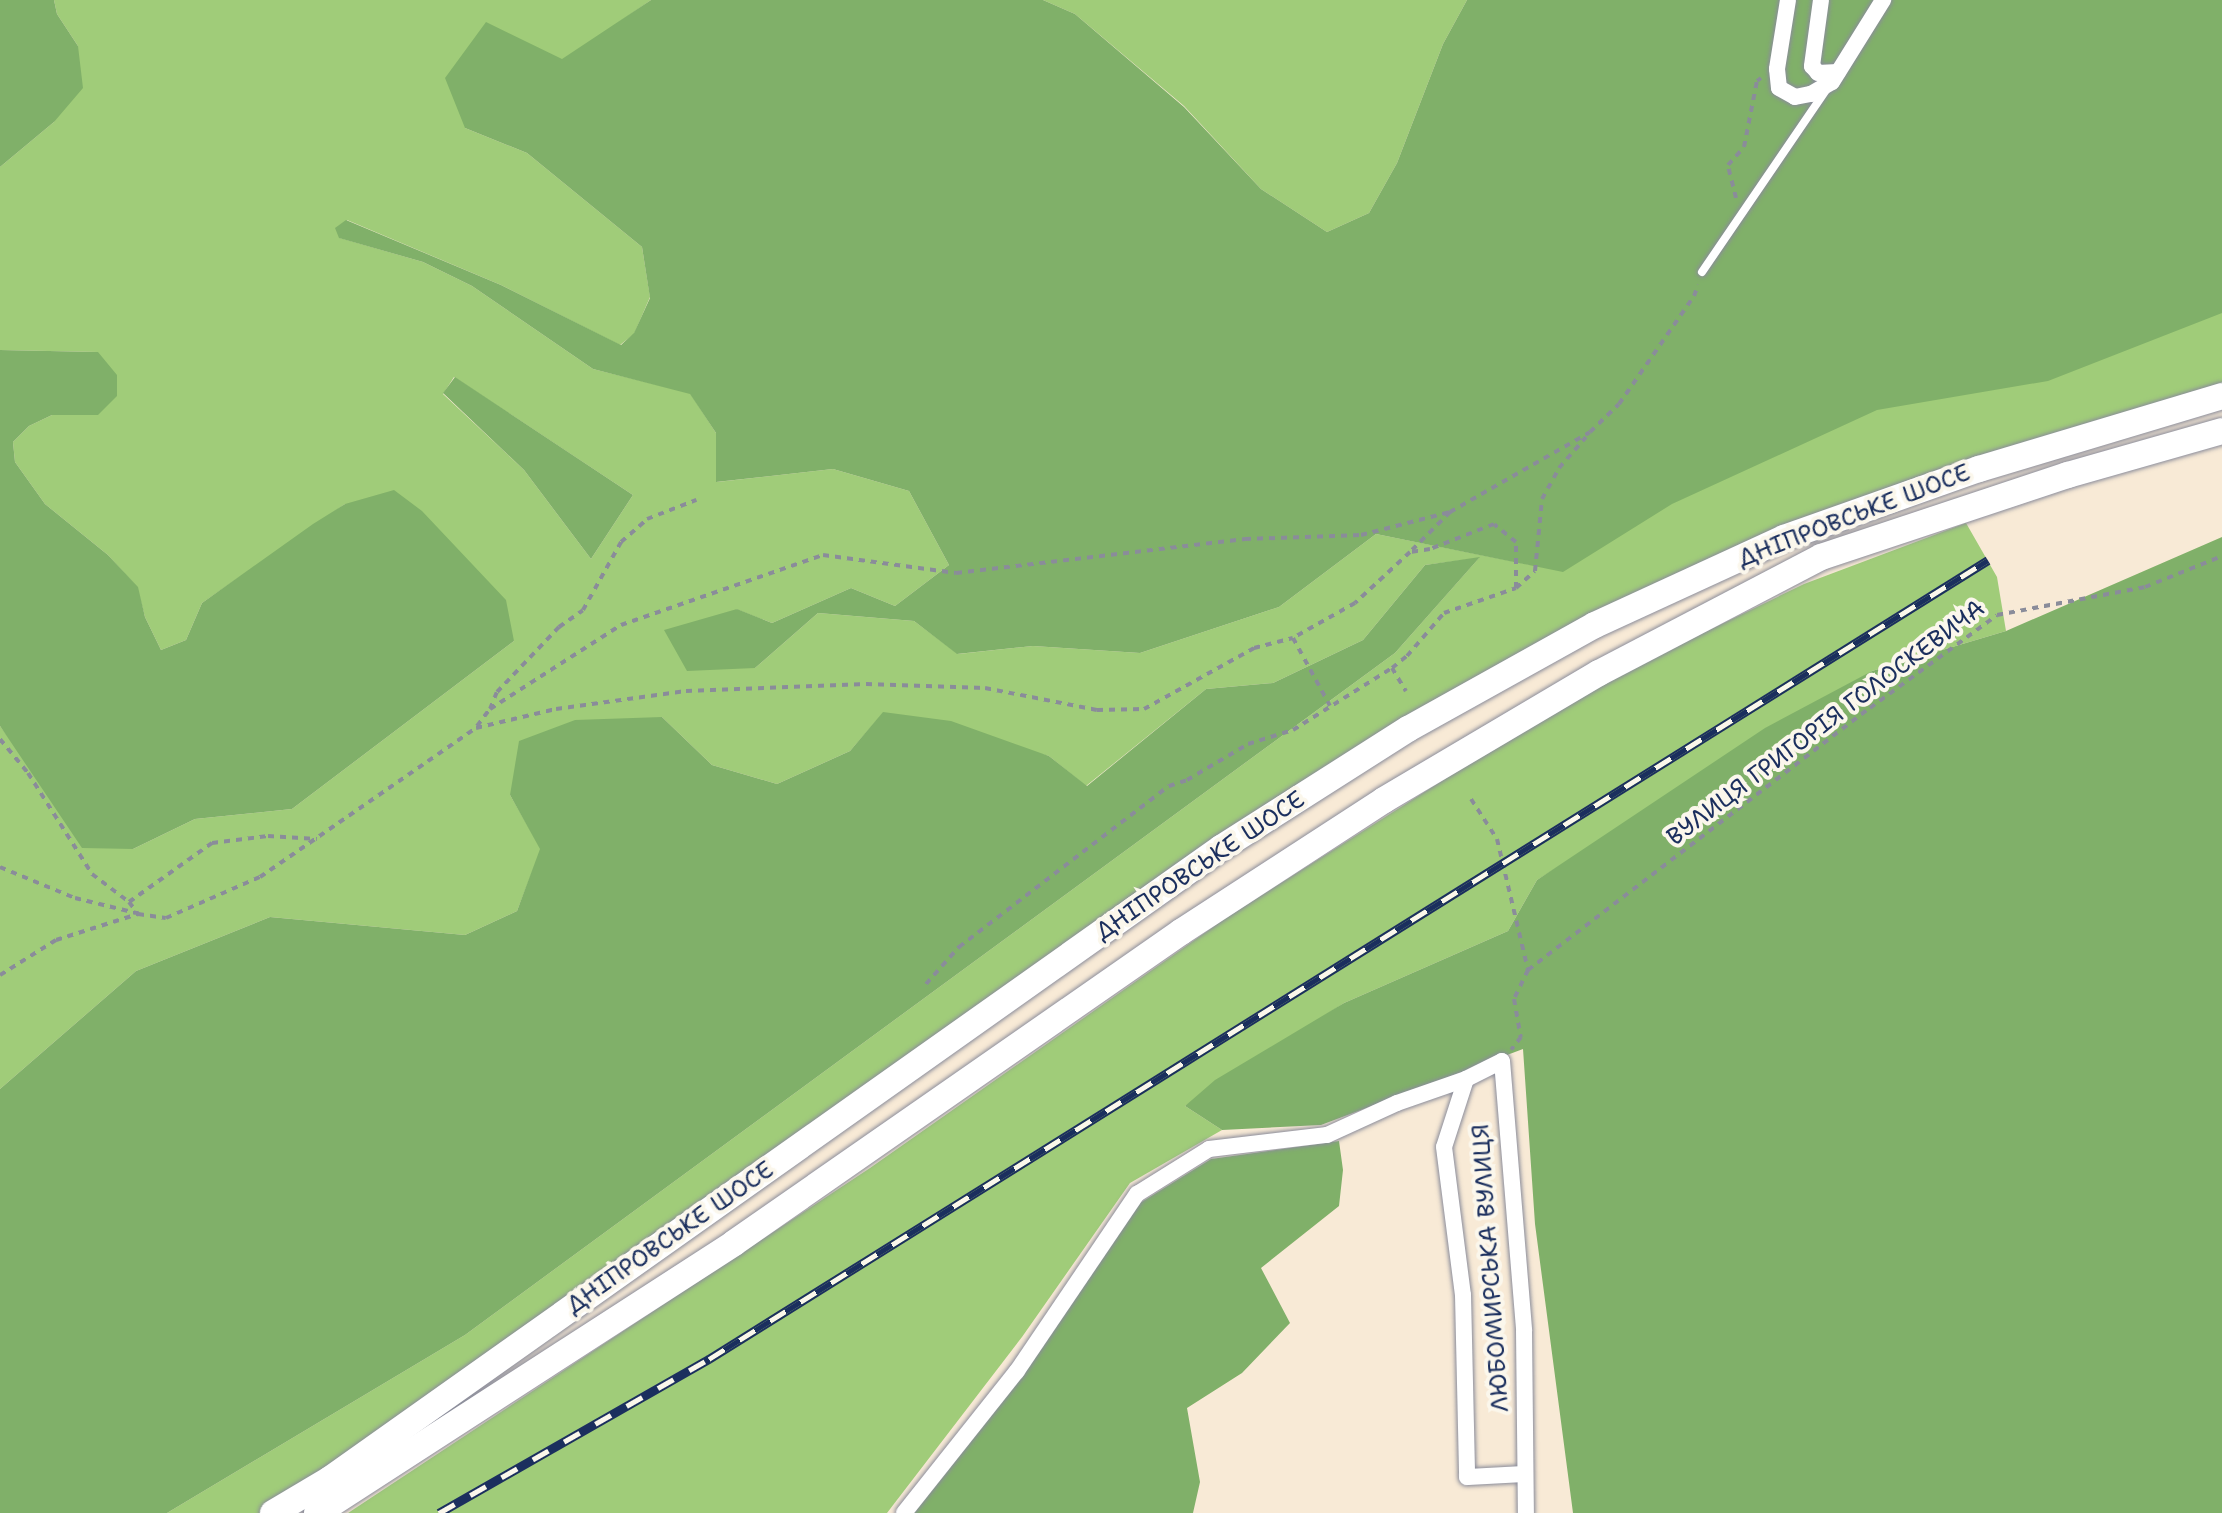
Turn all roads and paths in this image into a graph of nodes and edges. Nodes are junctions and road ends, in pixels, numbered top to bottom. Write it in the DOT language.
graph roads {
  1 [pos="1788,0"];
  2 [pos="1821,0"];
  3 [pos="1883,0"];
  4 [pos="1777,69"];
  5 [pos="1835,77"];
  6 [pos="1741,219"];
  7 [pos="1702,272"];
  8 [pos="2222,396"];
  9 [pos="2222,431"];
  10 [pos="1590,432"];
  11 [pos="696,500"];
  12 [pos="1450,512"];
  13 [pos="1410,552"];
  14 [pos="2222,556"];
  15 [pos="1516,588"];
  16 [pos="1293,638"];
  17 [pos="1392,668"];
  18 [pos="1406,691"];
  19 [pos="1330,706"];
  20 [pos="490,709"];
  21 [pos="476,728"];
  22 [pos="0,739"];
  23 [pos="1471,799"];
  24 [pos="319,839"];
  25 [pos="0,867"];
  26 [pos="129,902"];
  27 [pos="138,914"];
  28 [pos="1528,970"];
  29 [pos="0,975"];
  30 [pos="926,984"];
  31 [pos="1502,1061"];
  32 [pos="1466,1079"];
  33 [pos="1525,1474"];
  34 [pos="273,1513"];
  35 [pos="317,1513"];
  36 [pos="904,1513"];
  37 [pos="1526,1513"];
  1 -- 4 [label="street"];
  2 -- 5 [label="street"];
  3 -- 5 [label="street"];
  4 -- 5 [label="street"];
  4 -- 6 [label="path"];
  5 -- 6 [label="lane"];
  6 -- 7 [label="lane"];
  7 -- 10 [label="path"];
  8 -- 34 [label="main road, ДНІПРОВСЬКЕ ШОСЕ"];
  9 -- 35 [label="main road, ДНІПРОВСЬКЕ ШОСЕ"];
  10 -- 12 [label="path"];
  10 -- 15 [label="path"];
  11 -- 20 [label="path"];
  12 -- 13 [label="path"];
  12 -- 20 [label="path"];
  13 -- 15 [label="path"];
  13 -- 16 [label="path"];
  14 -- 28 [label="path, ВУЛИЦЯ ГРИГОРІЯ ГОЛОСКЕВИЧА"];
  15 -- 17 [label="path"];
  16 -- 19 [label="path"];
  16 -- 21 [label="path"];
  17 -- 18 [label="path"];
  17 -- 19 [label="path"];
  19 -- 30 [label="path"];
  20 -- 21 [label="path"];
  21 -- 24 [label="path"];
  22 -- 26 [label="path"];
  23 -- 28 [label="path"];
  24 -- 26 [label="path"];
  24 -- 27 [label="path"];
  25 -- 27 [label="path"];
  26 -- 27 [label="path"];
  27 -- 29 [label="path"];
  28 -- 31 [label="path"];
  31 -- 32 [label="street"];
  31 -- 33 [label="street, ЛЮБОМИРСЬКА ВУЛИЦЯ"];
  32 -- 33 [label="street"];
  32 -- 36 [label="street"];
  33 -- 37 [label="street, ЛЮБОМИРСЬКА ВУЛИЦЯ"];
}
